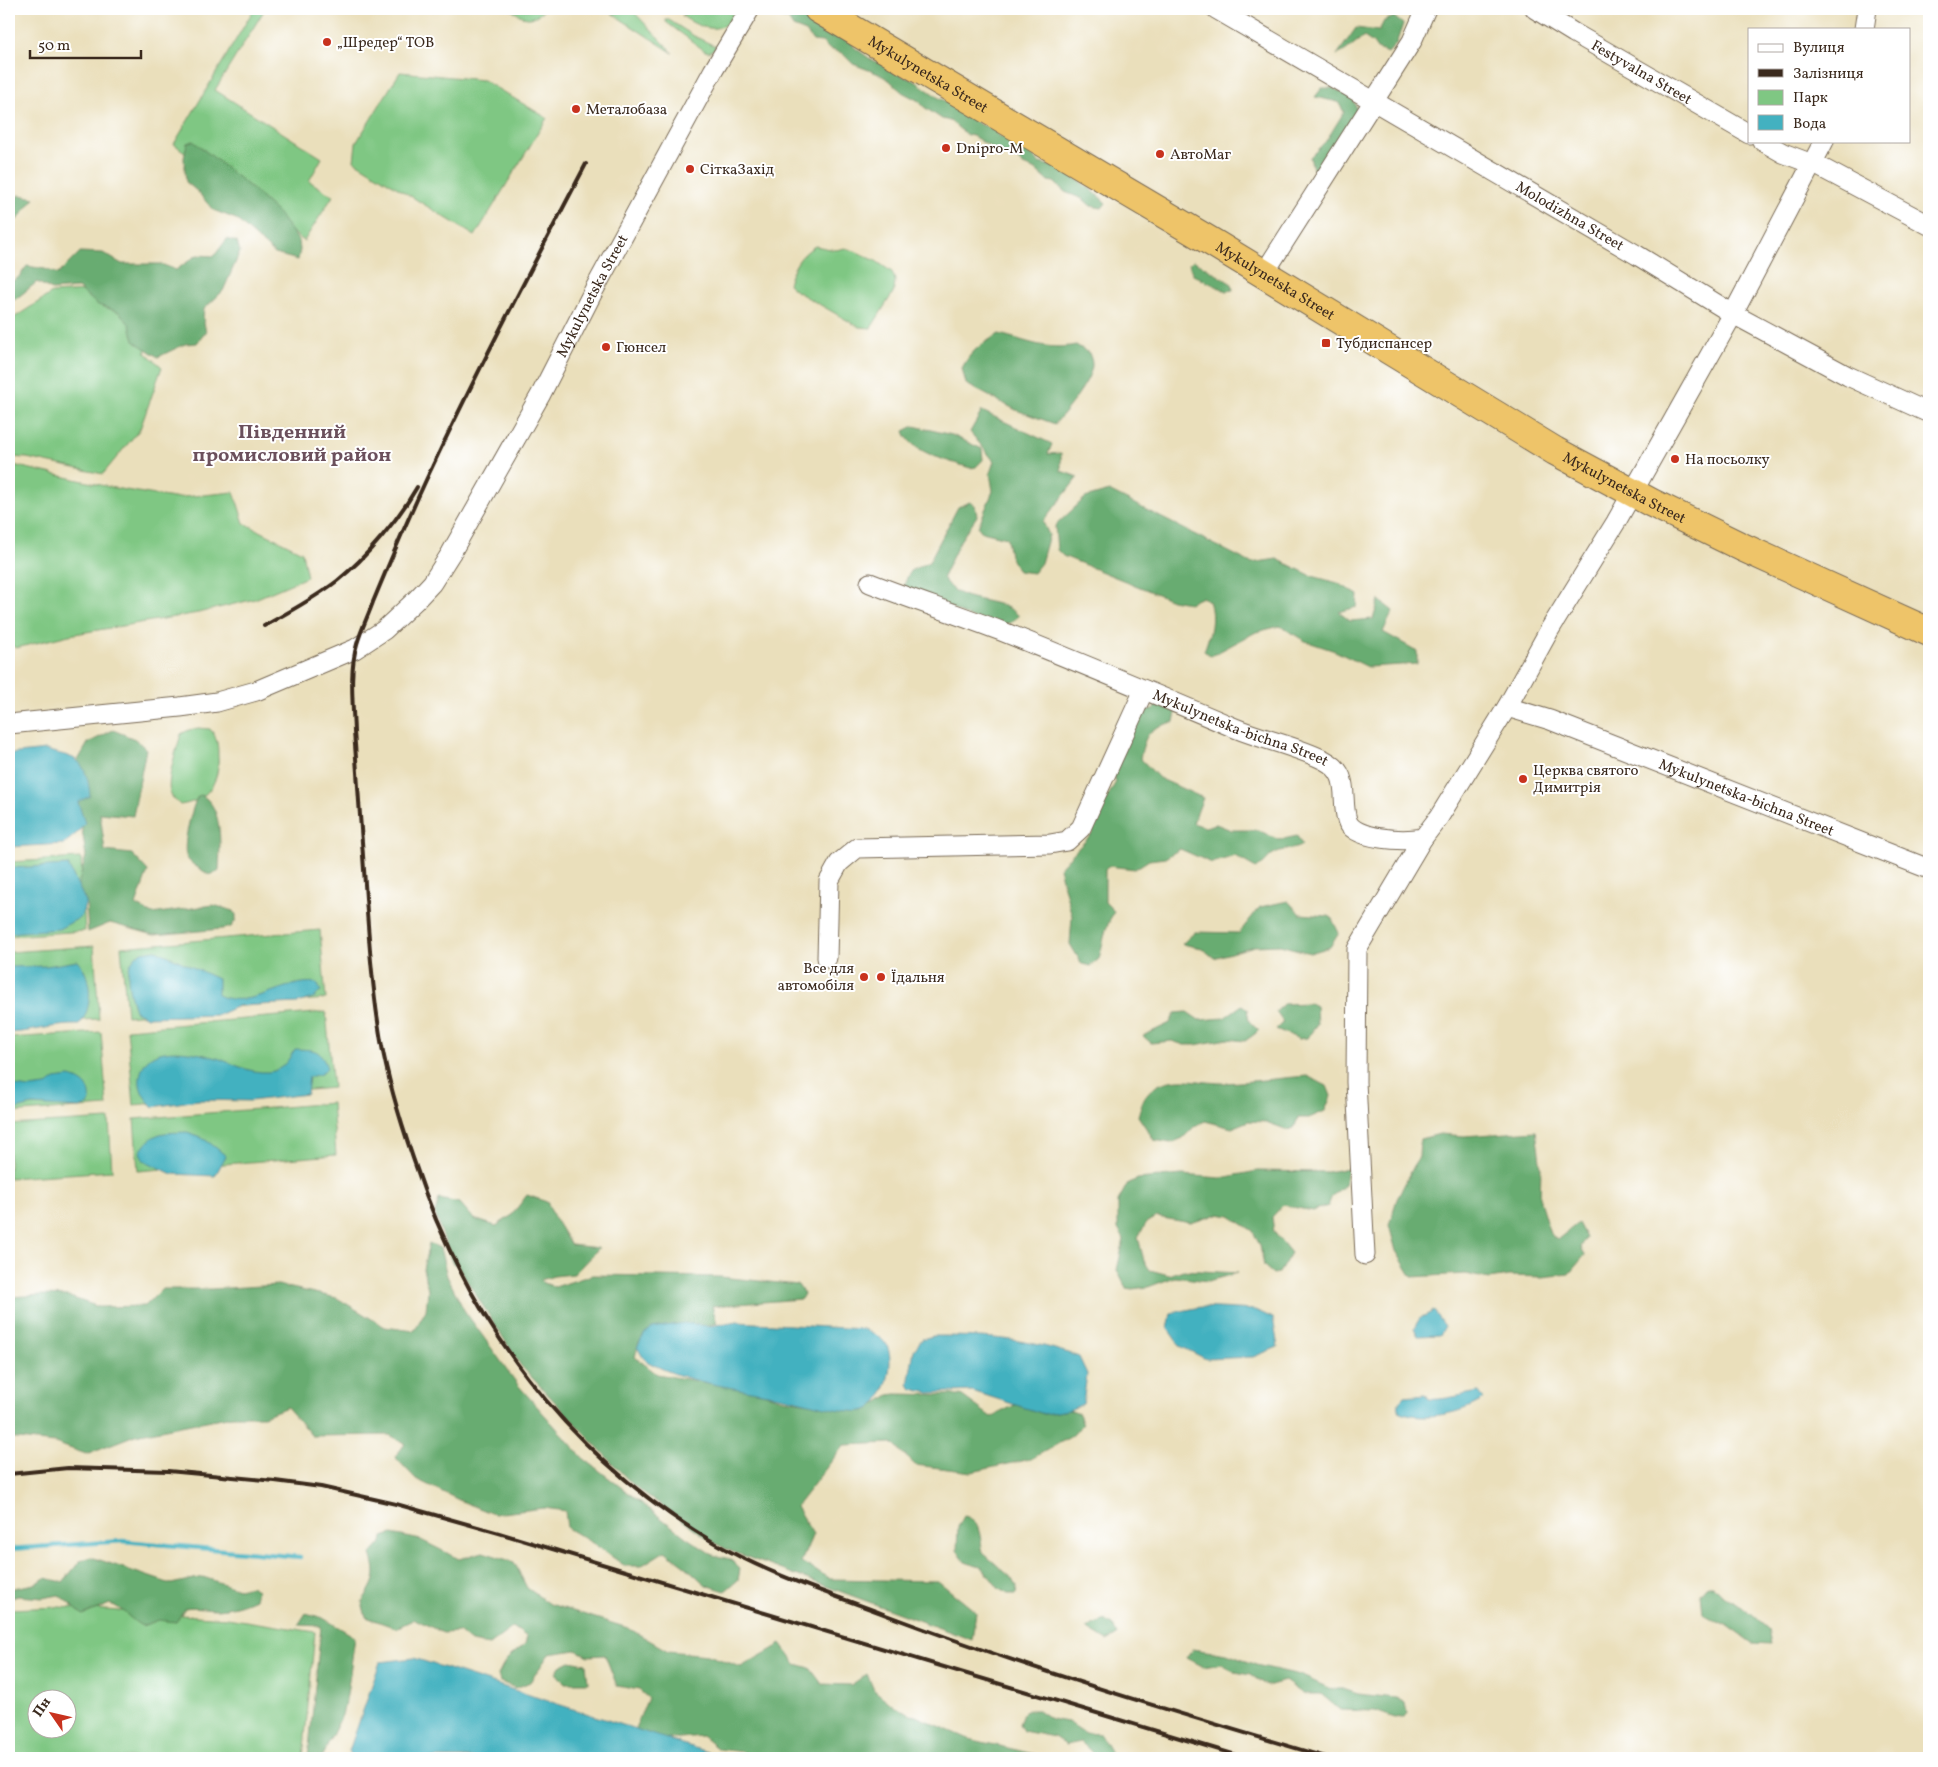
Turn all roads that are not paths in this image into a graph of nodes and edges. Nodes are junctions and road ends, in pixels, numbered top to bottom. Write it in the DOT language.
graph roads {
  1 [pos="750,9"];
  2 [pos="818,9"];
  3 [pos="1216,9"];
  4 [pos="1426,9"];
  5 [pos="1535,9"];
  6 [pos="1867,9"];
  7 [pos="1864,28"];
  8 [pos="1374,102"];
  9 [pos="1748,133"];
  10 [pos="1764,142"];
  11 [pos="1823,142"];
  12 [pos="1811,164"];
  13 [pos="1929,225"];
  14 [pos="1263,275"];
  15 [pos="1733,314"];
  16 [pos="1929,413"];
  17 [pos="1632,491"];
  18 [pos="870,583"];
  19 [pos="1929,632"];
  20 [pos="1144,690"];
  21 [pos="1507,707"];
  22 [pos="9,724"];
  23 [pos="1423,838"];
  24 [pos="1929,869"];
  25 [pos="827,958"];
  26 [pos="1365,1255"];
  1 -- 22 [label="street, Mykulynetska Street"];
  2 -- 14 [label="highway, Mykulynetska Street"];
  3 -- 8 [label="street, Molodizhna Street"];
  4 -- 8 [label="street"];
  5 -- 9 [label="street, Festyvalna Street"];
  6 -- 7 [label="street"];
  8 -- 14 [label="street"];
  8 -- 15 [label="street, Molodizhna Street"];
  10 -- 12 [label="street"];
  11 -- 12 [label="street"];
  12 -- 13 [label="street"];
  12 -- 15 [label="street"];
  14 -- 17 [label="highway, Mykulynetska Street"];
  15 -- 16 [label="street, Molodizhna Street"];
  15 -- 17 [label="street"];
  17 -- 19 [label="highway, Mykulynetska Street"];
  17 -- 21 [label="street"];
  18 -- 20 [label="street, Mykulynetska-bichna Street"];
  20 -- 23 [label="street, Mykulynetska-bichna Street"];
  20 -- 25 [label="street"];
  21 -- 23 [label="street"];
  21 -- 24 [label="street, Mykulynetska-bichna Street"];
  23 -- 26 [label="street"];
}
